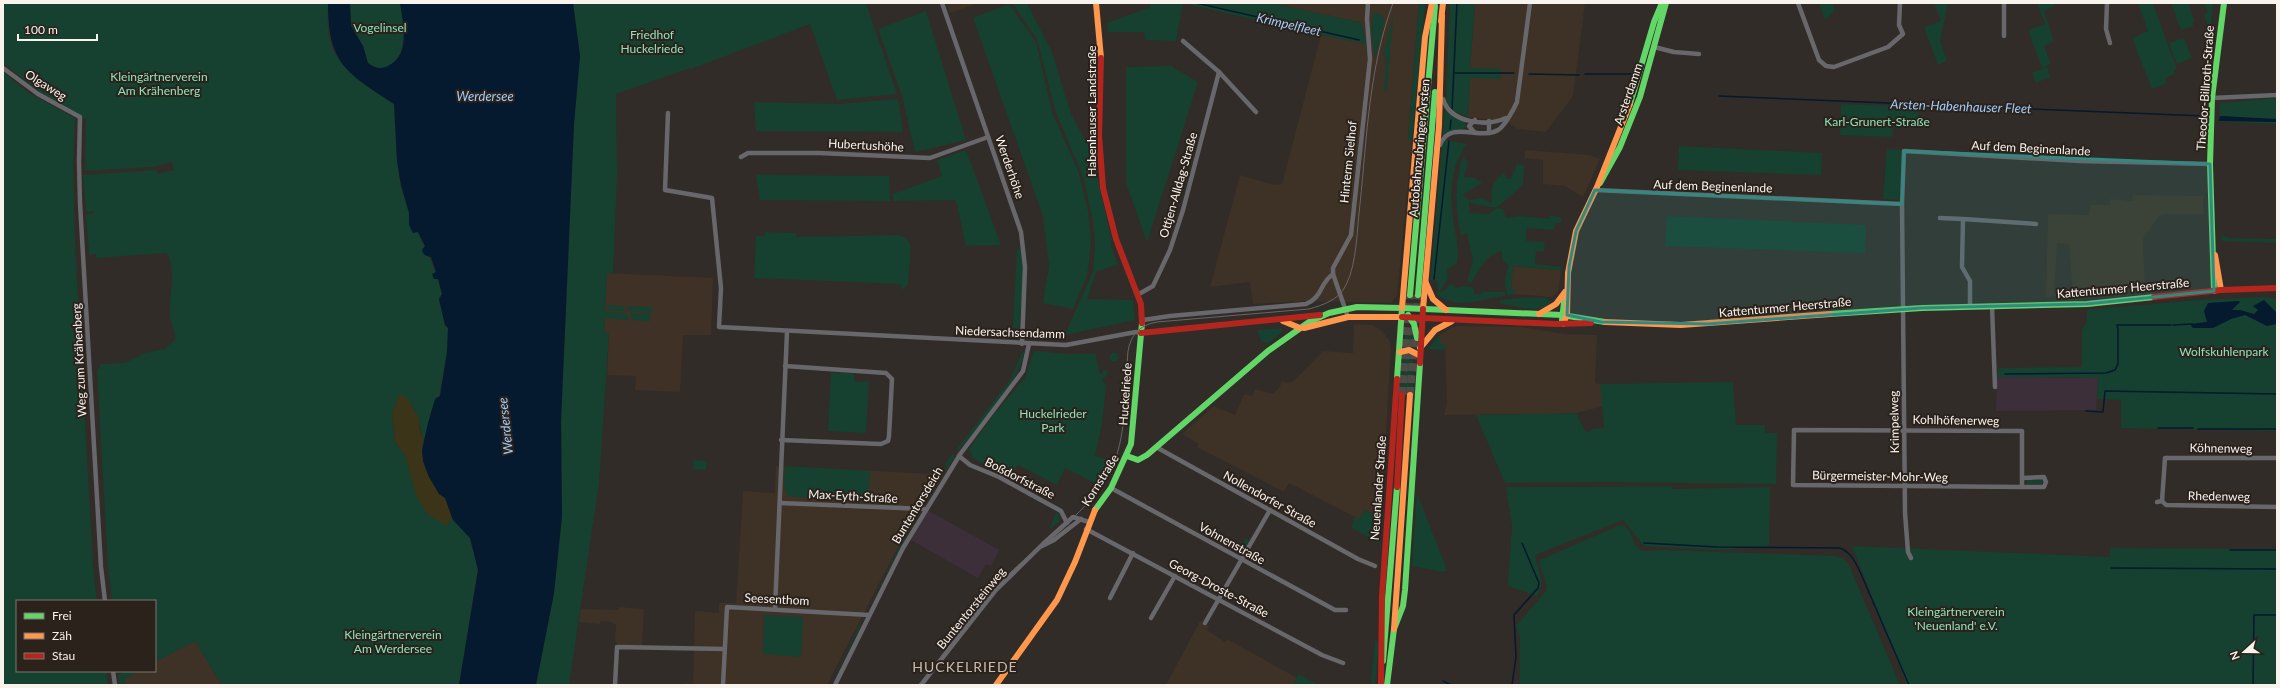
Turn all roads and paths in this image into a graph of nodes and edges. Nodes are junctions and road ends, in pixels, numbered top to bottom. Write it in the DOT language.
graph roads {
  1 [pos="942,3"];
  2 [pos="1096,3"];
  3 [pos="1368,3"];
  4 [pos="1434,3"];
  5 [pos="1443,3"];
  6 [pos="1530,3"];
  7 [pos="1662,3"];
  8 [pos="1666,3"];
  9 [pos="1798,3"];
  10 [pos="1900,3"];
  11 [pos="2004,3"];
  12 [pos="2107,3"];
  13 [pos="2224,3"];
  14 [pos="1442,16"];
  15 [pos="1654,22"];
  16 [pos="1661,24"];
  17 [pos="2004,36"];
  18 [pos="1183,41"];
  19 [pos="2110,43"];
  20 [pos="1654,47"];
  21 [pos="1699,54"];
  22 [pos="3,68"];
  23 [pos="1219,72"];
  24 [pos="1440,92"];
  25 [pos="2277,95"];
  26 [pos="2212,98"];
  27 [pos="1256,112"];
  28 [pos="668,113"];
  29 [pos="80,117"];
  30 [pos="1629,117"];
  31 [pos="1506,118"];
  32 [pos="1475,120"];
  33 [pos="1489,122"];
  34 [pos="1474,132"];
  35 [pos="1489,133"];
  36 [pos="988,137"];
  37 [pos="741,157"];
  38 [pos="2210,164"];
  39 [pos="1434,178"];
  40 [pos="1596,189"];
  41 [pos="1902,204"];
  42 [pos="1940,218"];
  43 [pos="1964,219"];
  44 [pos="2036,224"];
  45 [pos="2214,247"];
  46 [pos="1333,274"];
  47 [pos="1426,282"];
  48 [pos="1568,284"];
  49 [pos="2277,288"];
  50 [pos="2222,290"];
  51 [pos="1566,291"];
  52 [pos="2214,291"];
  53 [pos="1139,294"];
  54 [pos="1410,295"];
  55 [pos="1418,295"];
  56 [pos="1970,306"];
  57 [pos="1992,306"];
  58 [pos="1346,308"];
  59 [pos="1402,308"];
  60 [pos="1423,309"];
  61 [pos="1902,309"];
  62 [pos="1446,310"];
  63 [pos="1329,313"];
  64 [pos="1537,315"];
  65 [pos="1565,315"];
  66 [pos="1348,317"];
  67 [pos="1402,317"];
  68 [pos="1410,317"];
  69 [pos="1422,318"];
  70 [pos="1143,320"];
  71 [pos="1279,320"];
  72 [pos="1455,320"];
  73 [pos="1601,322"];
  74 [pos="1563,324"];
  75 [pos="1300,328"];
  76 [pos="787,332"];
  77 [pos="1141,333"];
  78 [pos="1022,344"];
  79 [pos="1028,344"];
  80 [pos="1400,352"];
  81 [pos="1419,353"];
  82 [pos="785,366"];
  83 [pos="1995,386"];
  84 [pos="1410,394"];
  85 [pos="1402,395"];
  86 [pos="1794,430"];
  87 [pos="1904,430"];
  88 [pos="781,440"];
  89 [pos="1156,447"];
  90 [pos="958,456"];
  91 [pos="1127,456"];
  92 [pos="2277,458"];
  93 [pos="2022,478"];
  94 [pos="1905,486"];
  95 [pos="2022,487"];
  96 [pos="1111,488"];
  97 [pos="2162,501"];
  98 [pos="2156,502"];
  99 [pos="780,503"];
  100 [pos="2277,508"];
  101 [pos="925,509"];
  102 [pos="1270,510"];
  103 [pos="1081,519"];
  104 [pos="1089,522"];
  105 [pos="1067,523"];
  106 [pos="1086,529"];
  107 [pos="1040,547"];
  108 [pos="1133,553"];
  109 [pos="1911,558"];
  110 [pos="1242,560"];
  111 [pos="1376,566"];
  112 [pos="1175,576"];
  113 [pos="1110,598"];
  114 [pos="105,600"];
  115 [pos="1219,600"];
  116 [pos="775,609"];
  117 [pos="1346,610"];
  118 [pos="869,615"];
  119 [pos="1151,618"];
  120 [pos="1205,623"];
  121 [pos="1394,629"];
  122 [pos="724,649"];
  123 [pos="1383,661"];
  124 [pos="1343,663"];
  125 [pos="113,672"];
  126 [pos="115,685"];
  127 [pos="615,685"];
  128 [pos="723,685"];
  129 [pos="835,685"];
  130 [pos="921,685"];
  131 [pos="996,685"];
  132 [pos="1381,685"];
  133 [pos="1387,685"];
  1 -- 36 [label="street, Werderhöhe"];
  2 -- 53 [label="main road, Habenhauser Landstraße"];
  3 -- 46 [label="street, Hinterm Sielhof"];
  4 -- 54 [label="main road, Autobahnzubringer Arsten"];
  4 -- 59 [label="main road, Neuenlander Straße"];
  5 -- 14 [label="main road, Autobahnzubringer Arsten"];
  6 -- 31 [label="street"];
  7 -- 15 [label="main road, Arsterdamm"];
  8 -- 16 [label="main road, Arsterdamm"];
  9 -- 10 [label="street"];
  11 -- 17 [label="street"];
  12 -- 19 [label="street"];
  13 -- 26 [label="main road, Theodor-Billroth-Straße"];
  14 -- 24 [label="main road"];
  14 -- 55 [label="main road, Autobahnzubringer Arsten"];
  15 -- 16 [label="main road"];
  15 -- 30 [label="main road, Arsterdamm"];
  16 -- 20 [label="main road, Arsterdamm"];
  18 -- 23 [label="street"];
  20 -- 21 [label="street"];
  20 -- 30 [label="main road, Arsterdamm"];
  22 -- 29 [label="street, Olgaweg"];
  23 -- 27 [label="street"];
  23 -- 53 [label="street, Ottjen-Alldag-Straße"];
  24 -- 32 [label="street"];
  24 -- 39 [label="main road"];
  25 -- 26 [label="street"];
  26 -- 38 [label="main road, Theodor-Billroth-Straße"];
  28 -- 76 [label="street, Niedersachsendamm"];
  29 -- 114 [label="street, Weg zum Krähenberg"];
  30 -- 40 [label="main road, Arsterdamm"];
  31 -- 33 [label="street"];
  31 -- 35 [label="street"];
  32 -- 33 [label="street"];
  32 -- 34 [label="street"];
  33 -- 35 [label="street"];
  34 -- 35 [label="street"];
  34 -- 39 [label="street"];
  36 -- 37 [label="street, Hubertushöhe"];
  36 -- 78 [label="street, Werderhöhe"];
  38 -- 41 [label="street, Auf dem Beginenlande"];
  38 -- 45 [label="main road, Theodor-Billroth-Straße"];
  39 -- 47 [label="main road"];
  40 -- 41 [label="street, Auf dem Beginenlande"];
  40 -- 48 [label="main road, Arsterdamm"];
  41 -- 61 [label="street, Auf dem Beginenlande"];
  42 -- 43 [label="street"];
  43 -- 44 [label="street"];
  43 -- 56 [label="street"];
  45 -- 50 [label="main road, Theodor-Billroth-Straße"];
  45 -- 52 [label="main road, Theodor-Billroth-Straße"];
  46 -- 58 [label="street"];
  46 -- 70 [label="street"];
  47 -- 60 [label="main road"];
  47 -- 62 [label="main road"];
  48 -- 51 [label="main road, Arsterdamm"];
  48 -- 65 [label="main road, Arsterdamm"];
  49 -- 50 [label="main road, Kattenturmer Heerstraße"];
  50 -- 52 [label="main road, Kattenturmer Heerstraße"];
  51 -- 64 [label="main road, Arsterdamm"];
  51 -- 65 [label="main road, Arsterdamm"];
  52 -- 57 [label="main road, Kattenturmer Heerstraße"];
  53 -- 70 [label="main road, Habenhauser Landstraße"];
  56 -- 57 [label="main road, Kattenturmer Heerstraße"];
  56 -- 61 [label="main road, Kattenturmer Heerstraße"];
  57 -- 83 [label="street"];
  58 -- 59 [label="main road, Kornstraße"];
  58 -- 63 [label="main road, Kornstraße"];
  58 -- 66 [label="street"];
  59 -- 60 [label="main road, Kattenturmer Heerstraße"];
  59 -- 67 [label="main road, Neuenlander Straße"];
  59 -- 68 [label="main road"];
  60 -- 62 [label="main road, Kattenturmer Heerstraße"];
  60 -- 69 [label="main road"];
  61 -- 73 [label="main road, Kattenturmer Heerstraße"];
  61 -- 87 [label="street, Krimpelweg"];
  62 -- 64 [label="main road, Kattenturmer Heerstraße"];
  63 -- 71 [label="main road, Niedersachsendamm"];
  63 -- 75 [label="main road, Kornstraße"];
  64 -- 65 [label="main road, Kattenturmer Heerstraße"];
  65 -- 73 [label="main road, Kattenturmer Heerstraße"];
  65 -- 74 [label="main road, Arsterdamm"];
  66 -- 67 [label="main road, Kornstraße"];
  66 -- 75 [label="main road, Kornstraße"];
  67 -- 68 [label="main road, Kattenturmer Heerstraße"];
  67 -- 80 [label="main road, Neuenlander Straße"];
  68 -- 69 [label="main road, Kattenturmer Heerstraße"];
  68 -- 81 [label="main road"];
  69 -- 72 [label="main road, Kattenturmer Heerstraße"];
  69 -- 81 [label="main road"];
  70 -- 77 [label="main road, Habenhauser Landstraße"];
  71 -- 75 [label="main road, Niedersachsendamm"];
  71 -- 77 [label="main road, Niedersachsendamm"];
  72 -- 74 [label="main road, Kattenturmer Heerstraße"];
  72 -- 81 [label="main road"];
  73 -- 74 [label="main road, Kattenturmer Heerstraße"];
  75 -- 89 [label="main road, Kornstraße"];
  76 -- 78 [label="street, Niedersachsendamm"];
  76 -- 82 [label="street"];
  77 -- 79 [label="street, Niedersachsendamm"];
  77 -- 91 [label="main road, Huckelriede"];
  78 -- 79 [label="street, Niedersachsendamm"];
  79 -- 90 [label="street, Buntentorsdeich"];
  80 -- 81 [label="main road"];
  80 -- 123 [label="main road, Neuenlander Straße"];
  81 -- 121 [label="main road"];
  82 -- 88 [label="street"];
  82 -- 88 [label="street"];
  84 -- 121 [label="main road"];
  85 -- 123 [label="main road, Neuenlander Straße"];
  86 -- 87 [label="street, Kohlhöfenerweg"];
  86 -- 94 [label="street, Bürgermeister-Mohr-Weg"];
  87 -- 93 [label="street, Kohlhöfenerweg"];
  87 -- 94 [label="street, Krimpelweg"];
  88 -- 99 [label="street"];
  89 -- 91 [label="main road, Kornstraße"];
  89 -- 102 [label="street, Nollendorfer Straße"];
  90 -- 101 [label="street, Buntentorsdeich"];
  90 -- 105 [label="street, Boßdorfstraße"];
  91 -- 96 [label="main road, Kornstraße"];
  92 -- 97 [label="street, Köhnenweg"];
  93 -- 95 [label="street"];
  93 -- 95 [label="street, Bürgermeister-Mohr-Weg"];
  94 -- 95 [label="street, Bürgermeister-Mohr-Weg"];
  94 -- 109 [label="street, Krimpelweg"];
  96 -- 104 [label="main road, Kornstraße"];
  96 -- 110 [label="street, Vohnenstraße"];
  97 -- 98 [label="street, Rhedenweg"];
  97 -- 100 [label="street, Rhedenweg"];
  99 -- 101 [label="street, Max-Eyth-Straße"];
  99 -- 116 [label="street"];
  101 -- 118 [label="street, Buntentorsdeich"];
  102 -- 110 [label="street"];
  102 -- 111 [label="street, Nollendorfer Straße"];
  103 -- 104 [label="street"];
  103 -- 105 [label="street, Buntentorsteinweg"];
  103 -- 107 [label="street, Buntentorsteinweg"];
  104 -- 106 [label="main road, Kornstraße"];
  105 -- 107 [label="street, Buntentorsteinweg"];
  106 -- 108 [label="street, Georg-Droste-Straße"];
  106 -- 131 [label="main road, Kornstraße"];
  107 -- 130 [label="street, Buntentorsteinweg"];
  108 -- 112 [label="street, Georg-Droste-Straße"];
  108 -- 113 [label="street"];
  110 -- 115 [label="street"];
  110 -- 117 [label="street, Vohnenstraße"];
  112 -- 115 [label="street, Georg-Droste-Straße"];
  112 -- 119 [label="street"];
  115 -- 120 [label="street"];
  115 -- 124 [label="street, Georg-Droste-Straße"];
  116 -- 118 [label="street, Seesenthom"];
  116 -- 122 [label="street, Seesenthom"];
  118 -- 129 [label="street, Buntentorsdeich"];
  121 -- 133 [label="main road"];
  122 -- 127 [label="street"];
  122 -- 128 [label="street"];
  123 -- 132 [label="main road, Neuenlander Straße"];
  125 -- 126 [label="street"];
}
